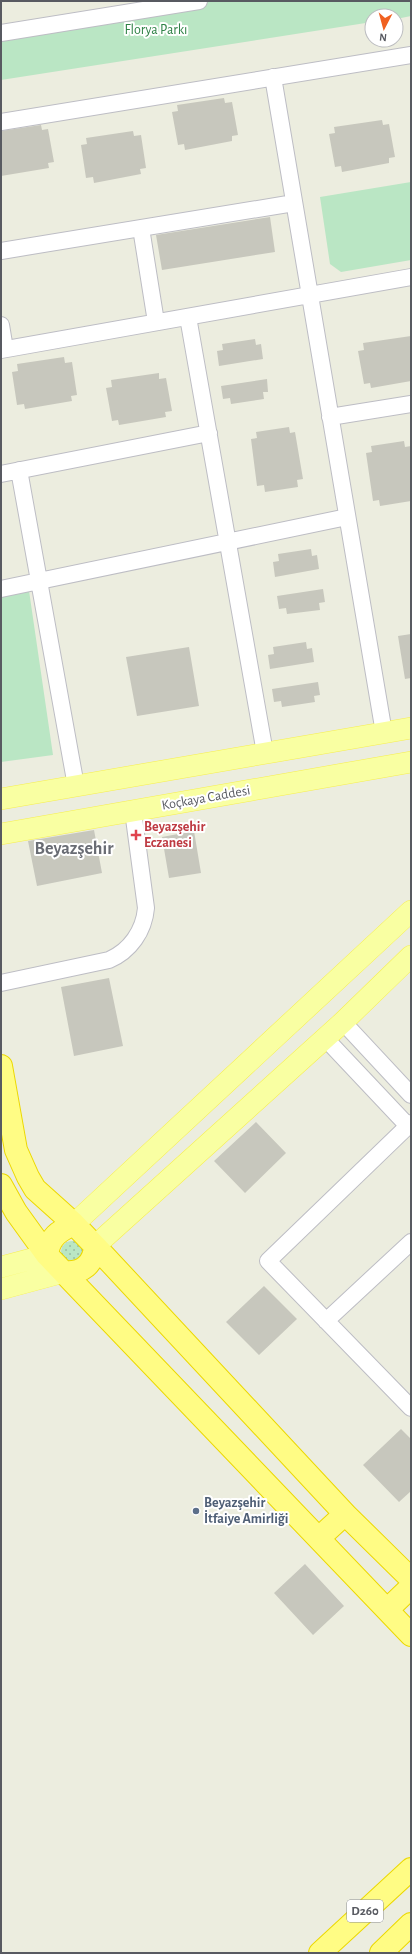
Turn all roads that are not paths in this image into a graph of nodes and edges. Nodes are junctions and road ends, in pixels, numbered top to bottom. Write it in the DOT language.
graph roads {
  1 [pos="199,1"];
  2 [pos="1,33"];
  3 [pos="411,55"];
  4 [pos="273,78"];
  5 [pos="1,122"];
  6 [pos="294,203"];
  7 [pos="141,228"];
  8 [pos="1,251"];
  9 [pos="411,277"];
  10 [pos="310,295"];
  11 [pos="188,317"];
  12 [pos="156,322"];
  13 [pos="1,325"];
  14 [pos="3,350"];
  15 [pos="411,404"];
  16 [pos="330,417"];
  17 [pos="209,433"];
  18 [pos="19,470"];
  19 [pos="1,474"];
  20 [pos="347,517"];
  21 [pos="228,541"];
  22 [pos="39,581"];
  23 [pos="1,588"];
  24 [pos="411,728"];
  25 [pos="384,733"];
  26 [pos="265,754"];
  27 [pos="411,762"];
  28 [pos="76,786"];
  29 [pos="1,799"];
  30 [pos="133,811"];
  31 [pos="1,834"];
  32 [pos="411,911"];
  33 [pos="411,956"];
  34 [pos="1,983"];
  35 [pos="343,1022"];
  36 [pos="324,1038"];
  37 [pos="1,1066"];
  38 [pos="411,1095"];
  39 [pos="410,1125"];
  40 [pos="1,1185"];
  41 [pos="74,1224"];
  42 [pos="410,1245"];
  43 [pos="95,1246"];
  44 [pos="47,1255"];
  45 [pos="1,1267"];
  46 [pos="64,1272"];
  47 [pos="1,1289"];
  48 [pos="326,1321"];
  49 [pos="411,1408"];
  50 [pos="345,1514"];
  51 [pos="319,1538"];
  52 [pos="411,1579"];
  53 [pos="411,1587"];
  54 [pos="387,1610"];
  55 [pos="411,1635"];
  56 [pos="411,1869"];
  57 [pos="411,1924"];
  58 [pos="320,1953"];
  59 [pos="381,1953"];
  1 -- 2 [label="street"];
  3 -- 4 [label="street"];
  4 -- 5 [label="street"];
  4 -- 6 [label="street"];
  6 -- 7 [label="street"];
  6 -- 10 [label="street"];
  7 -- 8 [label="street"];
  7 -- 12 [label="street"];
  9 -- 10 [label="street"];
  10 -- 11 [label="street"];
  10 -- 16 [label="street"];
  11 -- 12 [label="street"];
  11 -- 17 [label="street"];
  12 -- 14 [label="street"];
  13 -- 14 [label="street"];
  15 -- 16 [label="street"];
  16 -- 20 [label="street"];
  17 -- 18 [label="street"];
  17 -- 21 [label="street"];
  18 -- 19 [label="street"];
  18 -- 22 [label="street"];
  20 -- 21 [label="street"];
  20 -- 25 [label="street"];
  21 -- 22 [label="street"];
  21 -- 26 [label="street"];
  22 -- 23 [label="street"];
  22 -- 28 [label="street"];
  24 -- 25 [label="main road"];
  25 -- 26 [label="main road"];
  26 -- 28 [label="main road"];
  27 -- 30 [label="main road, Koçkaya Caddesi"];
  28 -- 29 [label="main road"];
  30 -- 31 [label="main road, Koçkaya Caddesi"];
  30 -- 34 [label="street"];
  32 -- 41 [label="main road"];
  33 -- 35 [label="main road"];
  35 -- 36 [label="main road"];
  35 -- 38 [label="street"];
  36 -- 39 [label="street"];
  36 -- 43 [label="main road"];
  37 -- 41 [label="highway"];
  39 -- 48 [label="street"];
  40 -- 44 [label="highway"];
  41 -- 43 [label="highway"];
  41 -- 44 [label="highway"];
  42 -- 48 [label="street"];
  43 -- 46 [label="highway"];
  43 -- 50 [label="highway"];
  44 -- 45 [label="main road"];
  44 -- 46 [label="highway"];
  46 -- 47 [label="main road"];
  46 -- 51 [label="highway"];
  48 -- 49 [label="street"];
  50 -- 51 [label="highway"];
  50 -- 52 [label="highway"];
  51 -- 54 [label="highway"];
  53 -- 54 [label="highway"];
  54 -- 55 [label="highway"];
  56 -- 58 [label="highway, D260"];
  57 -- 59 [label="highway, D260"];
}
